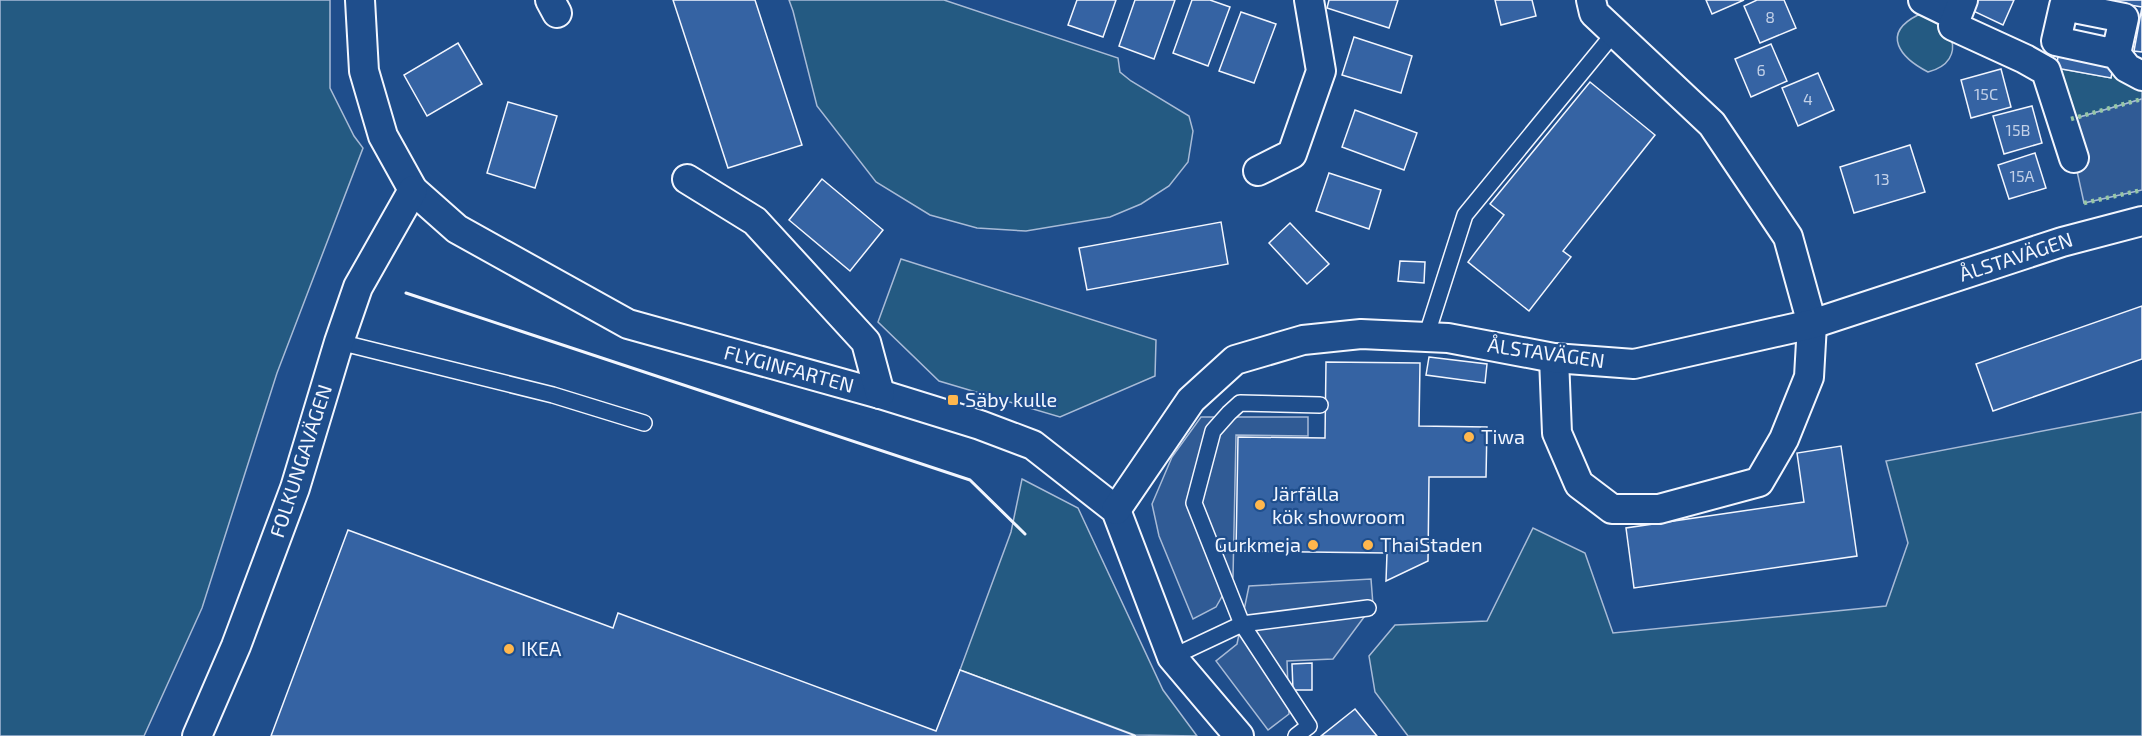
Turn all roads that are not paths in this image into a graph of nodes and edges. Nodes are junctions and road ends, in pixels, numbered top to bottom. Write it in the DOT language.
graph roads {
  1 [pos="360,0"];
  2 [pos="1309,0"];
  3 [pos="1592,0"];
  4 [pos="1923,0"];
  5 [pos="1960,8"];
  6 [pos="1615,32"];
  7 [pos="2046,71"];
  8 [pos="2142,76"];
  9 [pos="2074,158"];
  10 [pos="1258,171"];
  11 [pos="687,179"];
  12 [pos="413,190"];
  13 [pos="2142,221"];
  14 [pos="1812,324"];
  15 [pos="1426,337"];
  16 [pos="339,342"];
  17 [pos="1554,358"];
  18 [pos="880,394"];
  19 [pos="1320,405"];
  20 [pos="644,423"];
  21 [pos="1116,510"];
  22 [pos="1368,608"];
  23 [pos="1242,624"];
  24 [pos="1172,657"];
  25 [pos="196,736"];
  26 [pos="1239,736"];
  27 [pos="1296,736"];
  1 -- 12 [label="street, FLYGINFARTEN"];
  2 -- 10 [label="street"];
  3 -- 6 [label="street"];
  4 -- 5 [label="street"];
  5 -- 7 [label="street"];
  6 -- 14 [label="street"];
  6 -- 15 [label="lane"];
  7 -- 8 [label="street"];
  7 -- 9 [label="street"];
  11 -- 18 [label="street"];
  12 -- 16 [label="street, FOLKUNGAVÄGEN"];
  12 -- 18 [label="street, FLYGINFARTEN"];
  13 -- 14 [label="street, ÅLSTAVÄGEN"];
  14 -- 17 [label="street, ÅLSTAVÄGEN"];
  14 -- 17 [label="street"];
  15 -- 17 [label="street, ÅLSTAVÄGEN"];
  15 -- 21 [label="street, ÅLSTAVÄGEN"];
  16 -- 20 [label="lane"];
  16 -- 25 [label="street, FOLKUNGAVÄGEN"];
  18 -- 21 [label="street, FLYGINFARTEN"];
  19 -- 23 [label="lane"];
  21 -- 24 [label="street"];
  22 -- 23 [label="lane"];
  23 -- 24 [label="lane"];
  23 -- 27 [label="lane"];
  24 -- 26 [label="street"];
}
